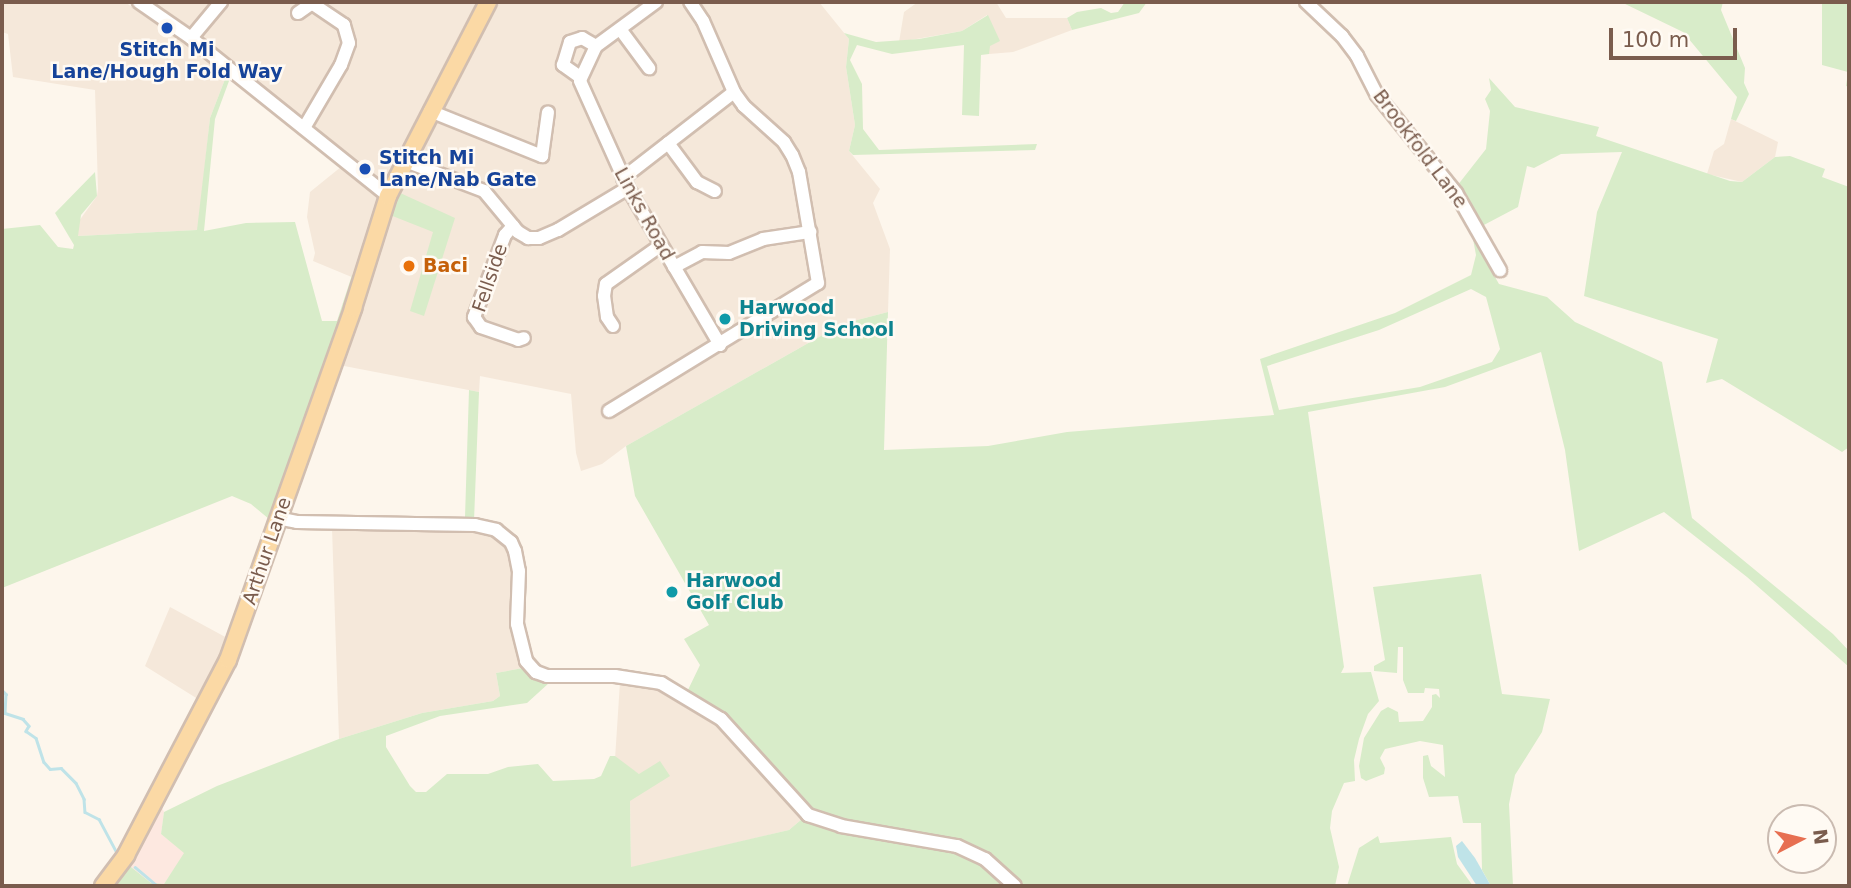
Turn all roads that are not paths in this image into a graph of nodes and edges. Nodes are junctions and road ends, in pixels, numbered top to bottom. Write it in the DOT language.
graph roads {
  1 [pos="139,2"];
  2 [pos="221,2"];
  3 [pos="488,2"];
  4 [pos="656,2"];
  5 [pos="690,2"];
  6 [pos="1306,2"];
  7 [pos="314,3"];
  8 [pos="298,13"];
  9 [pos="620,29"];
  10 [pos="191,38"];
  11 [pos="596,46"];
  12 [pos="646,67"];
  13 [pos="580,77"];
  14 [pos="734,92"];
  15 [pos="430,111"];
  16 [pos="548,112"];
  17 [pos="304,128"];
  18 [pos="668,143"];
  19 [pos="405,161"];
  20 [pos="625,183"];
  21 [pos="716,191"];
  22 [pos="388,196"];
  23 [pos="513,226"];
  24 [pos="810,232"];
  25 [pos="661,246"];
  26 [pos="674,267"];
  27 [pos="1500,270"];
  28 [pos="614,327"];
  29 [pos="524,338"];
  30 [pos="720,345"];
  31 [pos="609,412"];
  32 [pos="277,518"];
  33 [pos="103,886"];
  34 [pos="1015,886"];
  1 -- 10 [label="street"];
  2 -- 10 [label="street"];
  3 -- 15 [label="main road, Arthur Lane"];
  4 -- 9 [label="street"];
  5 -- 14 [label="street"];
  6 -- 27 [label="street, Brookfold Lane"];
  7 -- 8 [label="street"];
  7 -- 17 [label="street"];
  9 -- 11 [label="street"];
  9 -- 12 [label="street"];
  10 -- 17 [label="street"];
  11 -- 13 [label="street"];
  11 -- 13 [label="street, Links Road"];
  13 -- 20 [label="street, Links Road"];
  14 -- 18 [label="street"];
  14 -- 24 [label="street"];
  15 -- 16 [label="street"];
  15 -- 19 [label="main road, Arthur Lane"];
  17 -- 22 [label="street"];
  18 -- 20 [label="street"];
  18 -- 21 [label="street"];
  19 -- 22 [label="main road, Arthur Lane"];
  19 -- 23 [label="street"];
  20 -- 23 [label="street"];
  20 -- 25 [label="street, Links Road"];
  22 -- 32 [label="main road, Arthur Lane"];
  23 -- 29 [label="street, Fellside"];
  24 -- 26 [label="street"];
  24 -- 30 [label="street"];
  25 -- 26 [label="street, Links Road"];
  25 -- 28 [label="street"];
  26 -- 30 [label="street, Links Road"];
  30 -- 31 [label="street"];
  32 -- 33 [label="main road, Arthur Lane"];
  32 -- 34 [label="street"];
}
